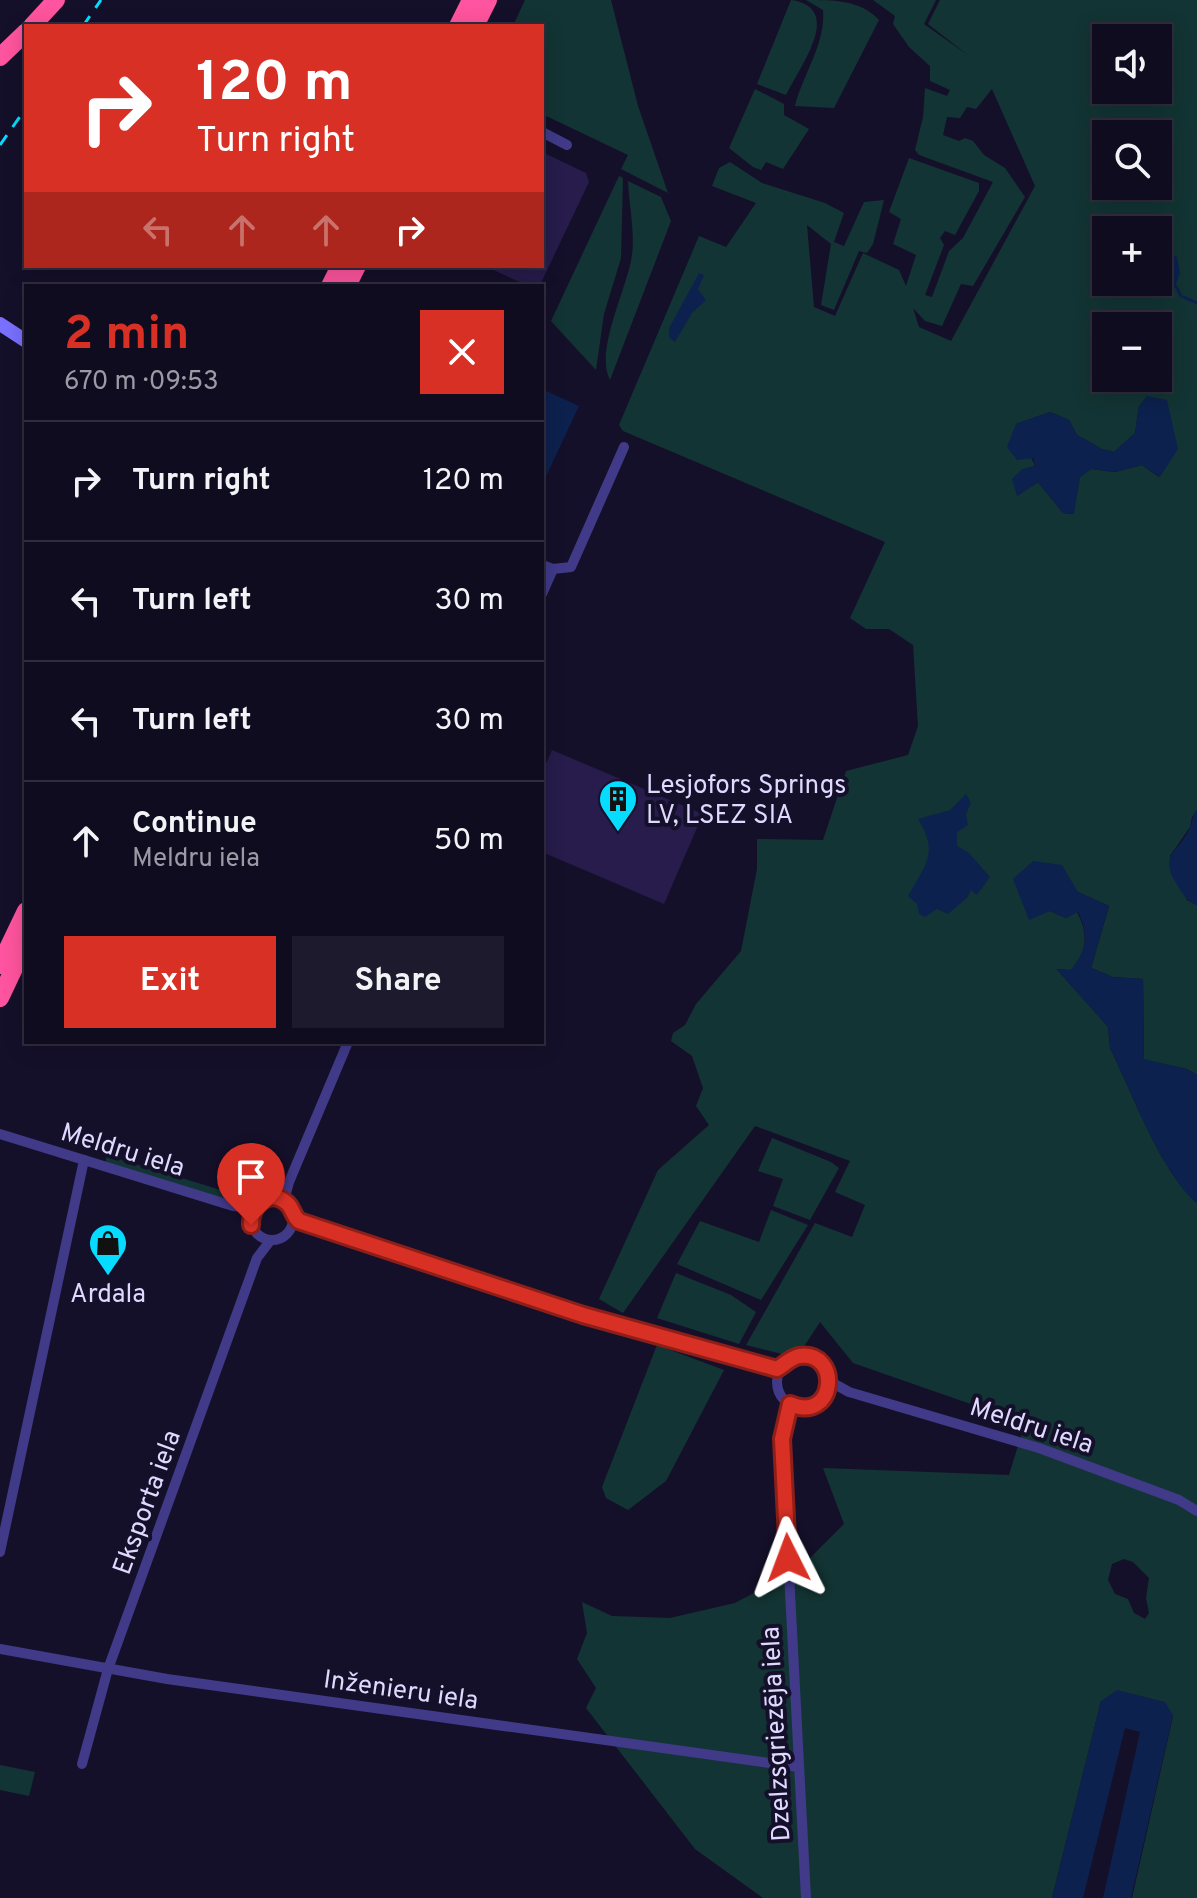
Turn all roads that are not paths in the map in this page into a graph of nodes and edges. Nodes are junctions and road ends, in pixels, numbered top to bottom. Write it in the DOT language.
graph roads {
  1 [pos="56,0"];
  2 [pos="471,0"];
  3 [pos="488,0"];
  4 [pos="34,24"];
  5 [pos="459,24"];
  6 [pos="476,24"];
  7 [pos="24,34"];
  8 [pos="0,57"];
  9 [pos="544,133"];
  10 [pos="567,145"];
  11 [pos="0,324"];
  12 [pos="24,340"];
  13 [pos="624,447"];
  14 [pos="547,567"];
  15 [pos="24,915"];
  16 [pos="24,947"];
  17 [pos="0,965"];
  18 [pos="0,998"];
  19 [pos="347,1044"];
  20 [pos="0,1134"];
  21 [pos="84,1160"];
  22 [pos="289,1182"];
  23 [pos="273,1198"];
  24 [pos="287,1203"];
  25 [pos="233,1206"];
  26 [pos="254,1208"];
  27 [pos="294,1216"];
  28 [pos="251,1221"];
  29 [pos="316,1227"];
  30 [pos="291,1230"];
  31 [pos="256,1233"];
  32 [pos="270,1241"];
  33 [pos="257,1258"];
  34 [pos="779,1373"];
  35 [pos="828,1386"];
  36 [pos="794,1406"];
  37 [pos="1197,1511"];
  38 [pos="0,1552"];
  39 [pos="0,1649"];
  40 [pos="108,1669"];
  41 [pos="82,1764"];
  42 [pos="798,1767"];
  43 [pos="806,1898"];
  1 -- 4 [label="highway"];
  2 -- 5 [label="highway"];
  3 -- 6 [label="highway"];
  7 -- 8 [label="highway"];
  9 -- 10 [label="street"];
  11 -- 12 [label="main road"];
  13 -- 14 [label="street"];
  15 -- 17 [label="highway"];
  16 -- 18 [label="highway"];
  19 -- 22 [label="street"];
  20 -- 21 [label="street, Meldru iela"];
  21 -- 25 [label="street, Meldru iela"];
  21 -- 38 [label="street"];
  22 -- 23 [label="street"];
  22 -- 24 [label="street"];
  23 -- 24 [label="street"];
  23 -- 26 [label="street"];
  24 -- 27 [label="street"];
  25 -- 26 [label="street, Meldru iela"];
  25 -- 28 [label="street, Meldru iela"];
  26 -- 28 [label="street"];
  27 -- 29 [label="street"];
  27 -- 30 [label="street"];
  28 -- 31 [label="street, Meldru iela"];
  29 -- 30 [label="street"];
  29 -- 34 [label="street"];
  30 -- 32 [label="street"];
  31 -- 32 [label="street"];
  31 -- 33 [label="street, Eksporta iela"];
  32 -- 33 [label="street, Eksporta iela"];
  33 -- 40 [label="street, Eksporta iela"];
  34 -- 35 [label="street"];
  34 -- 36 [label="street"];
  35 -- 36 [label="street"];
  35 -- 37 [label="street, Meldru iela"];
  36 -- 42 [label="street, Dzelzsgriezēja iela"];
  39 -- 40 [label="street, Inženieru iela"];
  40 -- 41 [label="street, Eksporta iela"];
  40 -- 42 [label="street, Inženieru iela"];
  42 -- 43 [label="street, Dzelzsgriezēja iela"];
}
